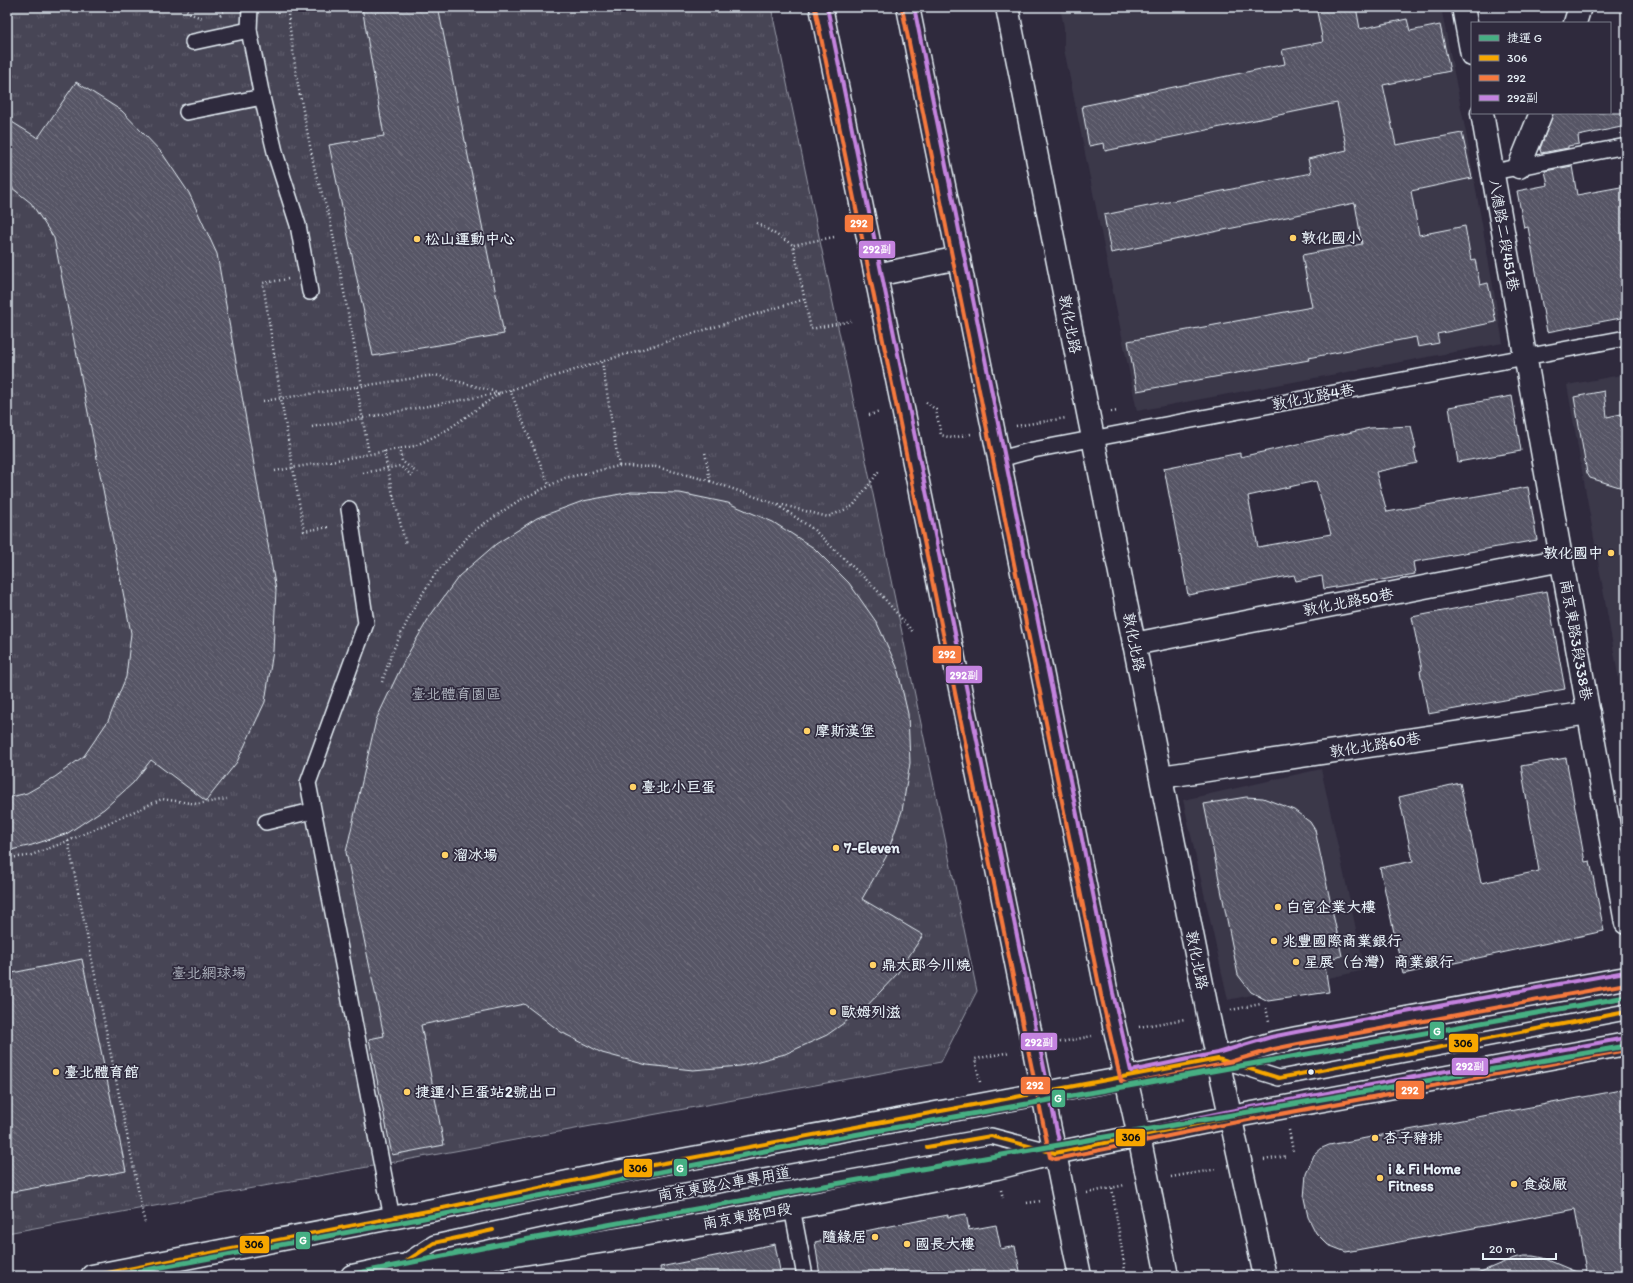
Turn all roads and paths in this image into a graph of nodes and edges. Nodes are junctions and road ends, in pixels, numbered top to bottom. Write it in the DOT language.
graph roads {
  1 [pos="184,7"];
  2 [pos="228,7"];
  3 [pos="250,7"];
  4 [pos="287,7"];
  5 [pos="821,7"];
  6 [pos="908,7"];
  7 [pos="1007,7"];
  8 [pos="1463,7"];
  9 [pos="1580,7"];
  10 [pos="210,18"];
  11 [pos="216,18"];
  12 [pos="1575,22"];
  13 [pos="249,30"];
  14 [pos="193,42"];
  15 [pos="1471,50"];
  16 [pos="262,97"];
  17 [pos="187,112"];
  18 [pos="1482,114"];
  19 [pos="1541,114"];
  20 [pos="1626,146"];
  21 [pos="1519,167"];
  22 [pos="1493,172"];
  23 [pos="757,223"];
  24 [pos="834,237"];
  25 [pos="793,245"];
  26 [pos="959,258"];
  27 [pos="876,275"];
  28 [pos="288,279"];
  29 [pos="310,292"];
  30 [pos="805,299"];
  31 [pos="851,321"];
  32 [pos="1626,338"];
  33 [pos="1526,357"];
  34 [pos="602,362"];
  35 [pos="362,386"];
  36 [pos="357,387"];
  37 [pos="510,390"];
  38 [pos="500,393"];
  39 [pos="280,398"];
  40 [pos="263,402"];
  41 [pos="922,403"];
  42 [pos="1064,418"];
  43 [pos="1026,424"];
  44 [pos="312,426"];
  45 [pos="973,434"];
  46 [pos="1093,438"];
  47 [pos="399,448"];
  48 [pos="384,451"];
  49 [pos="705,452"];
  50 [pos="369,454"];
  51 [pos="1000,459"];
  52 [pos="619,466"];
  53 [pos="293,468"];
  54 [pos="880,470"];
  55 [pos="275,471"];
  56 [pos="363,473"];
  57 [pos="417,473"];
  58 [pos="414,477"];
  59 [pos="710,481"];
  60 [pos="550,485"];
  61 [pos="776,504"];
  62 [pos="349,509"];
  63 [pos="329,527"];
  64 [pos="406,545"];
  65 [pos="1562,560"];
  66 [pos="913,632"];
  67 [pos="1134,644"];
  68 [pos="382,682"];
  69 [pos="1589,713"];
  70 [pos="1161,777"];
  71 [pos="227,799"];
  72 [pos="312,811"];
  73 [pos="266,822"];
  74 [pos="68,841"];
  75 [pos="7,858"];
  76 [pos="1626,923"];
  77 [pos="1626,978"];
  78 [pos="1626,1012"];
  79 [pos="1626,1044"];
  80 [pos="1218,1059"];
  81 [pos="1126,1078"];
  82 [pos="1043,1092"];
  83 [pos="1231,1117"];
  84 [pos="1139,1136"];
  85 [pos="1055,1153"];
  86 [pos="1112,1188"];
  87 [pos="792,1208"];
  88 [pos="392,1218"];
  89 [pos="145,1224"];
  90 [pos="399,1266"];
  91 [pos="92,1276"];
  92 [pos="352,1276"];
  93 [pos="805,1276"];
  94 [pos="1080,1276"];
  95 [pos="1126,1276"];
  96 [pos="1167,1276"];
  97 [pos="1265,1276"];
  1 -- 10 [label="path"];
  2 -- 11 [label="path"];
  3 -- 13 [label="lane"];
  4 -- 35 [label="path"];
  5 -- 27 [label="main road"];
  6 -- 26 [label="main road"];
  7 -- 46 [label="main road, 敦化北路"];
  8 -- 15 [label="main road"];
  9 -- 12 [label="main road"];
  13 -- 14 [label="lane"];
  13 -- 16 [label="lane"];
  16 -- 17 [label="lane"];
  16 -- 29 [label="lane"];
  18 -- 22 [label="main road, 八德路二段451巷"];
  19 -- 21 [label="main road"];
  20 -- 21 [label="lane"];
  21 -- 22 [label="lane"];
  22 -- 33 [label="main road, 八德路二段451巷"];
  23 -- 25 [label="path"];
  24 -- 25 [label="path"];
  25 -- 30 [label="path"];
  26 -- 27 [label="main road"];
  26 -- 51 [label="main road"];
  27 -- 82 [label="main road"];
  28 -- 39 [label="path"];
  30 -- 31 [label="path"];
  30 -- 34 [label="path"];
  32 -- 33 [label="lane, 敦化北路4巷"];
  33 -- 46 [label="lane, 敦化北路4巷"];
  33 -- 65 [label="main road, 南京東路3段338巷"];
  34 -- 37 [label="path"];
  34 -- 52 [label="path"];
  35 -- 36 [label="path, bridge"];
  35 -- 38 [label="path, bridge"];
  36 -- 39 [label="path, bridge"];
  36 -- 50 [label="path, bridge"];
  37 -- 38 [label="path"];
  37 -- 60 [label="path"];
  38 -- 44 [label="path"];
  38 -- 47 [label="path, bridge"];
  39 -- 40 [label="path, bridge"];
  39 -- 53 [label="path"];
  41 -- 45 [label="path"];
  42 -- 43 [label="path"];
  46 -- 51 [label="lane, 敦化北路4巷"];
  46 -- 67 [label="main road, 敦化北路"];
  47 -- 48 [label="path, bridge"];
  47 -- 57 [label="path"];
  48 -- 50 [label="path, bridge"];
  48 -- 64 [label="path, bridge"];
  49 -- 59 [label="path"];
  50 -- 53 [label="path, bridge"];
  51 -- 81 [label="main road"];
  52 -- 59 [label="path"];
  52 -- 60 [label="path"];
  53 -- 55 [label="path, bridge"];
  53 -- 63 [label="path"];
  54 -- 61 [label="path"];
  56 -- 58 [label="path"];
  59 -- 61 [label="path"];
  60 -- 68 [label="path"];
  61 -- 66 [label="path"];
  62 -- 72 [label="lane"];
  65 -- 67 [label="main road, 敦化北路50巷"];
  65 -- 69 [label="main road, 南京東路3段338巷"];
  67 -- 70 [label="main road, 敦化北路"];
  69 -- 70 [label="main road, 敦化北路60巷"];
  69 -- 76 [label="main road, 南京東路3段338巷"];
  70 -- 80 [label="main road, 敦化北路"];
  71 -- 74 [label="path"];
  72 -- 73 [label="lane"];
  72 -- 88 [label="lane"];
  74 -- 75 [label="path"];
  74 -- 89 [label="path"];
  77 -- 80 [label="main road"];
  78 -- 80 [label="lane"];
  79 -- 83 [label="main road, 南京東路四段"];
  80 -- 81 [label="main road"];
  80 -- 83 [label="main road, 敦化北路"];
  81 -- 82 [label="main road"];
  81 -- 84 [label="main road"];
  82 -- 85 [label="main road"];
  82 -- 88 [label="main road"];
  83 -- 84 [label="main road, 南京東路四段"];
  83 -- 97 [label="main road, 敦化北路"];
  84 -- 85 [label="main road, 南京東路四段"];
  84 -- 96 [label="main road"];
  85 -- 87 [label="main road, 南京東路四段"];
  85 -- 90 [label="lane, 南京東路公車專用道"];
  85 -- 94 [label="main road"];
  86 -- 95 [label="path"];
  87 -- 90 [label="main road, 南京東路四段"];
  87 -- 93 [label="lane"];
  88 -- 91 [label="main road"];
  90 -- 92 [label="main road, 南京東路四段"];
}
